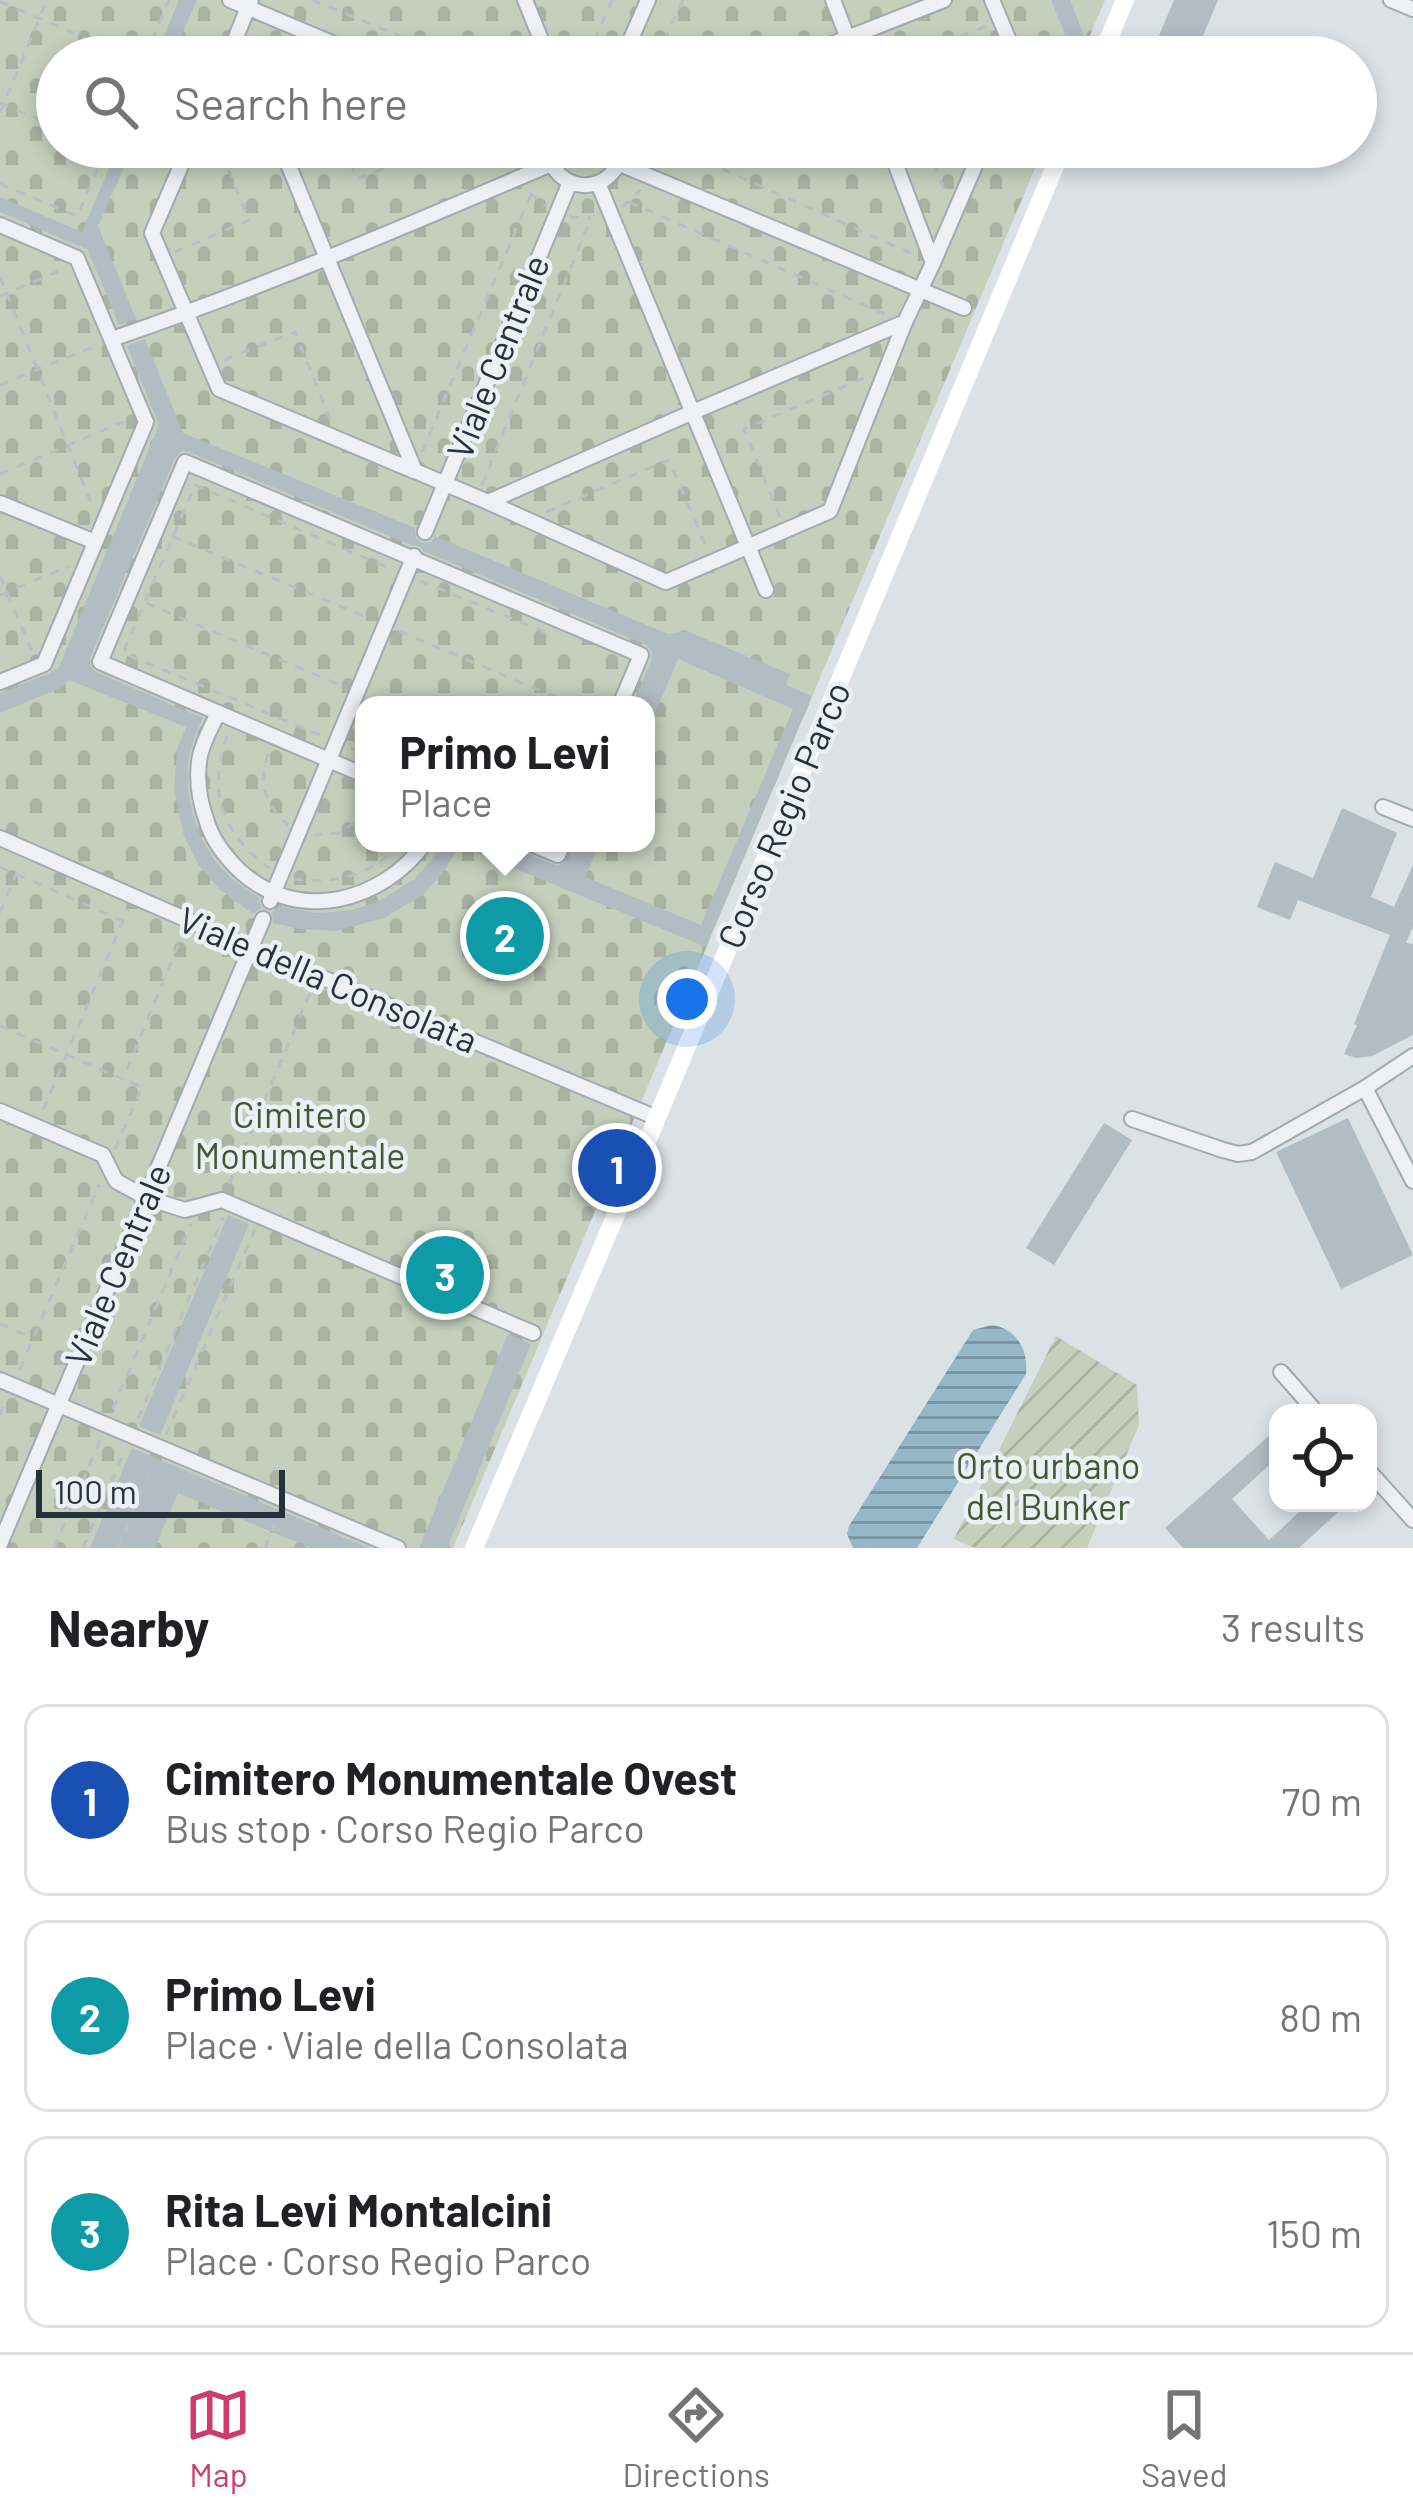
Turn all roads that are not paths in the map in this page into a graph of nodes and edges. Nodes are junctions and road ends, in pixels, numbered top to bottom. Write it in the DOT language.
graph roads {
  1 [pos="230,0"];
  2 [pos="525,0"];
  3 [pos="648,0"];
  4 [pos="832,0"];
  5 [pos="944,0"];
  6 [pos="992,0"];
  7 [pos="1125,0"];
  8 [pos="1391,0"];
  9 [pos="249,4"];
  10 [pos="1413,9"];
  11 [pos="236,36"];
  12 [pos="319,36"];
  13 [pos="540,36"];
  14 [pos="632,36"];
  15 [pos="846,36"];
  16 [pos="852,36"];
  17 [pos="1007,36"];
  18 [pos="1110,36"];
  19 [pos="180,168"];
  20 [pos="290,168"];
  21 [pos="542,168"];
  22 [pos="554,168"];
  23 [pos="617,168"];
  24 [pos="630,168"];
  25 [pos="897,168"];
  26 [pos="974,168"];
  27 [pos="1055,168"];
  28 [pos="570,182"];
  29 [pos="598,183"];
  30 [pos="0,225"];
  31 [pos="328,259"];
  32 [pos="933,263"];
  33 [pos="920,290"];
  34 [pos="964,308"];
  35 [pos="188,314"];
  36 [pos="905,322"];
  37 [pos="112,339"];
  38 [pos="693,412"];
  39 [pos="415,471"];
  40 [pos="446,485"];
  41 [pos="482,500"];
  42 [pos="0,503"];
  43 [pos="425,532"];
  44 [pos="98,535"];
  45 [pos="748,546"];
  46 [pos="415,555"];
  47 [pos="766,590"];
  48 [pos="0,682"];
  49 [pos="355,696"];
  50 [pos="624,696"];
  51 [pos="355,697"];
  52 [pos="225,716"];
  53 [pos="328,761"];
  54 [pos="355,772"];
  55 [pos="1384,807"];
  56 [pos="1413,819"];
  57 [pos="0,838"];
  58 [pos="417,852"];
  59 [pos="271,898"];
  60 [pos="262,919"];
  61 [pos="249,947"];
  62 [pos="1413,1056"];
  63 [pos="1365,1088"];
  64 [pos="0,1111"];
  65 [pos="657,1118"];
  66 [pos="1132,1119"];
  67 [pos="1413,1181"];
  68 [pos="147,1198"];
  69 [pos="533,1333"];
  70 [pos="1281,1372"];
  71 [pos="6,1383"];
  72 [pos="1309,1404"];
  73 [pos="59,1406"];
  74 [pos="1377,1480"];
  75 [pos="1413,1520"];
  76 [pos="0,1544"];
  77 [pos="398,1548"];
  78 [pos="474,1548"];
  1 -- 9 [label="street"];
  2 -- 13 [label="street"];
  3 -- 14 [label="street"];
  4 -- 15 [label="street"];
  5 -- 16 [label="street"];
  6 -- 17 [label="street"];
  7 -- 18 [label="street"];
  8 -- 10 [label="street"];
  9 -- 11 [label="street"];
  9 -- 12 [label="street"];
  19 -- 35 [label="street"];
  20 -- 31 [label="street"];
  21 -- 31 [label="street"];
  22 -- 28 [label="street"];
  23 -- 29 [label="street"];
  24 -- 33 [label="street"];
  25 -- 32 [label="street"];
  26 -- 32 [label="street"];
  27 -- 65 [label="street, Corso Regio Parco"];
  28 -- 29 [label="street"];
  28 -- 40 [label="street, Viale Centrale"];
  29 -- 38 [label="street"];
  30 -- 37 [label="street"];
  31 -- 35 [label="street"];
  31 -- 39 [label="street"];
  32 -- 33 [label="street"];
  33 -- 34 [label="street"];
  33 -- 36 [label="street"];
  35 -- 37 [label="street"];
  35 -- 39 [label="street"];
  36 -- 38 [label="street"];
  36 -- 45 [label="street"];
  37 -- 44 [label="street"];
  38 -- 41 [label="street"];
  38 -- 45 [label="street"];
  39 -- 40 [label="street"];
  40 -- 41 [label="street"];
  40 -- 43 [label="street, Viale Centrale"];
  41 -- 45 [label="street"];
  42 -- 44 [label="street"];
  44 -- 48 [label="street"];
  45 -- 47 [label="street"];
  46 -- 49 [label="street"];
  46 -- 50 [label="street"];
  46 -- 52 [label="street"];
  51 -- 53 [label="street"];
  52 -- 53 [label="street"];
  52 -- 59 [label="street"];
  53 -- 54 [label="street"];
  53 -- 59 [label="street"];
  55 -- 56 [label="street"];
  57 -- 61 [label="street, Viale della Consolata"];
  58 -- 59 [label="street"];
  60 -- 61 [label="street, Viale Centrale"];
  61 -- 65 [label="street, Viale della Consolata"];
  61 -- 68 [label="street, Viale Centrale"];
  62 -- 63 [label="street"];
  63 -- 66 [label="street"];
  63 -- 67 [label="street"];
  64 -- 68 [label="street"];
  65 -- 78 [label="street, Corso Regio Parco"];
  68 -- 69 [label="street"];
  68 -- 73 [label="street, Viale Centrale"];
  70 -- 72 [label="street"];
  71 -- 73 [label="street"];
  73 -- 76 [label="street, Viale Centrale"];
  73 -- 77 [label="street"];
  74 -- 75 [label="street"];
}
